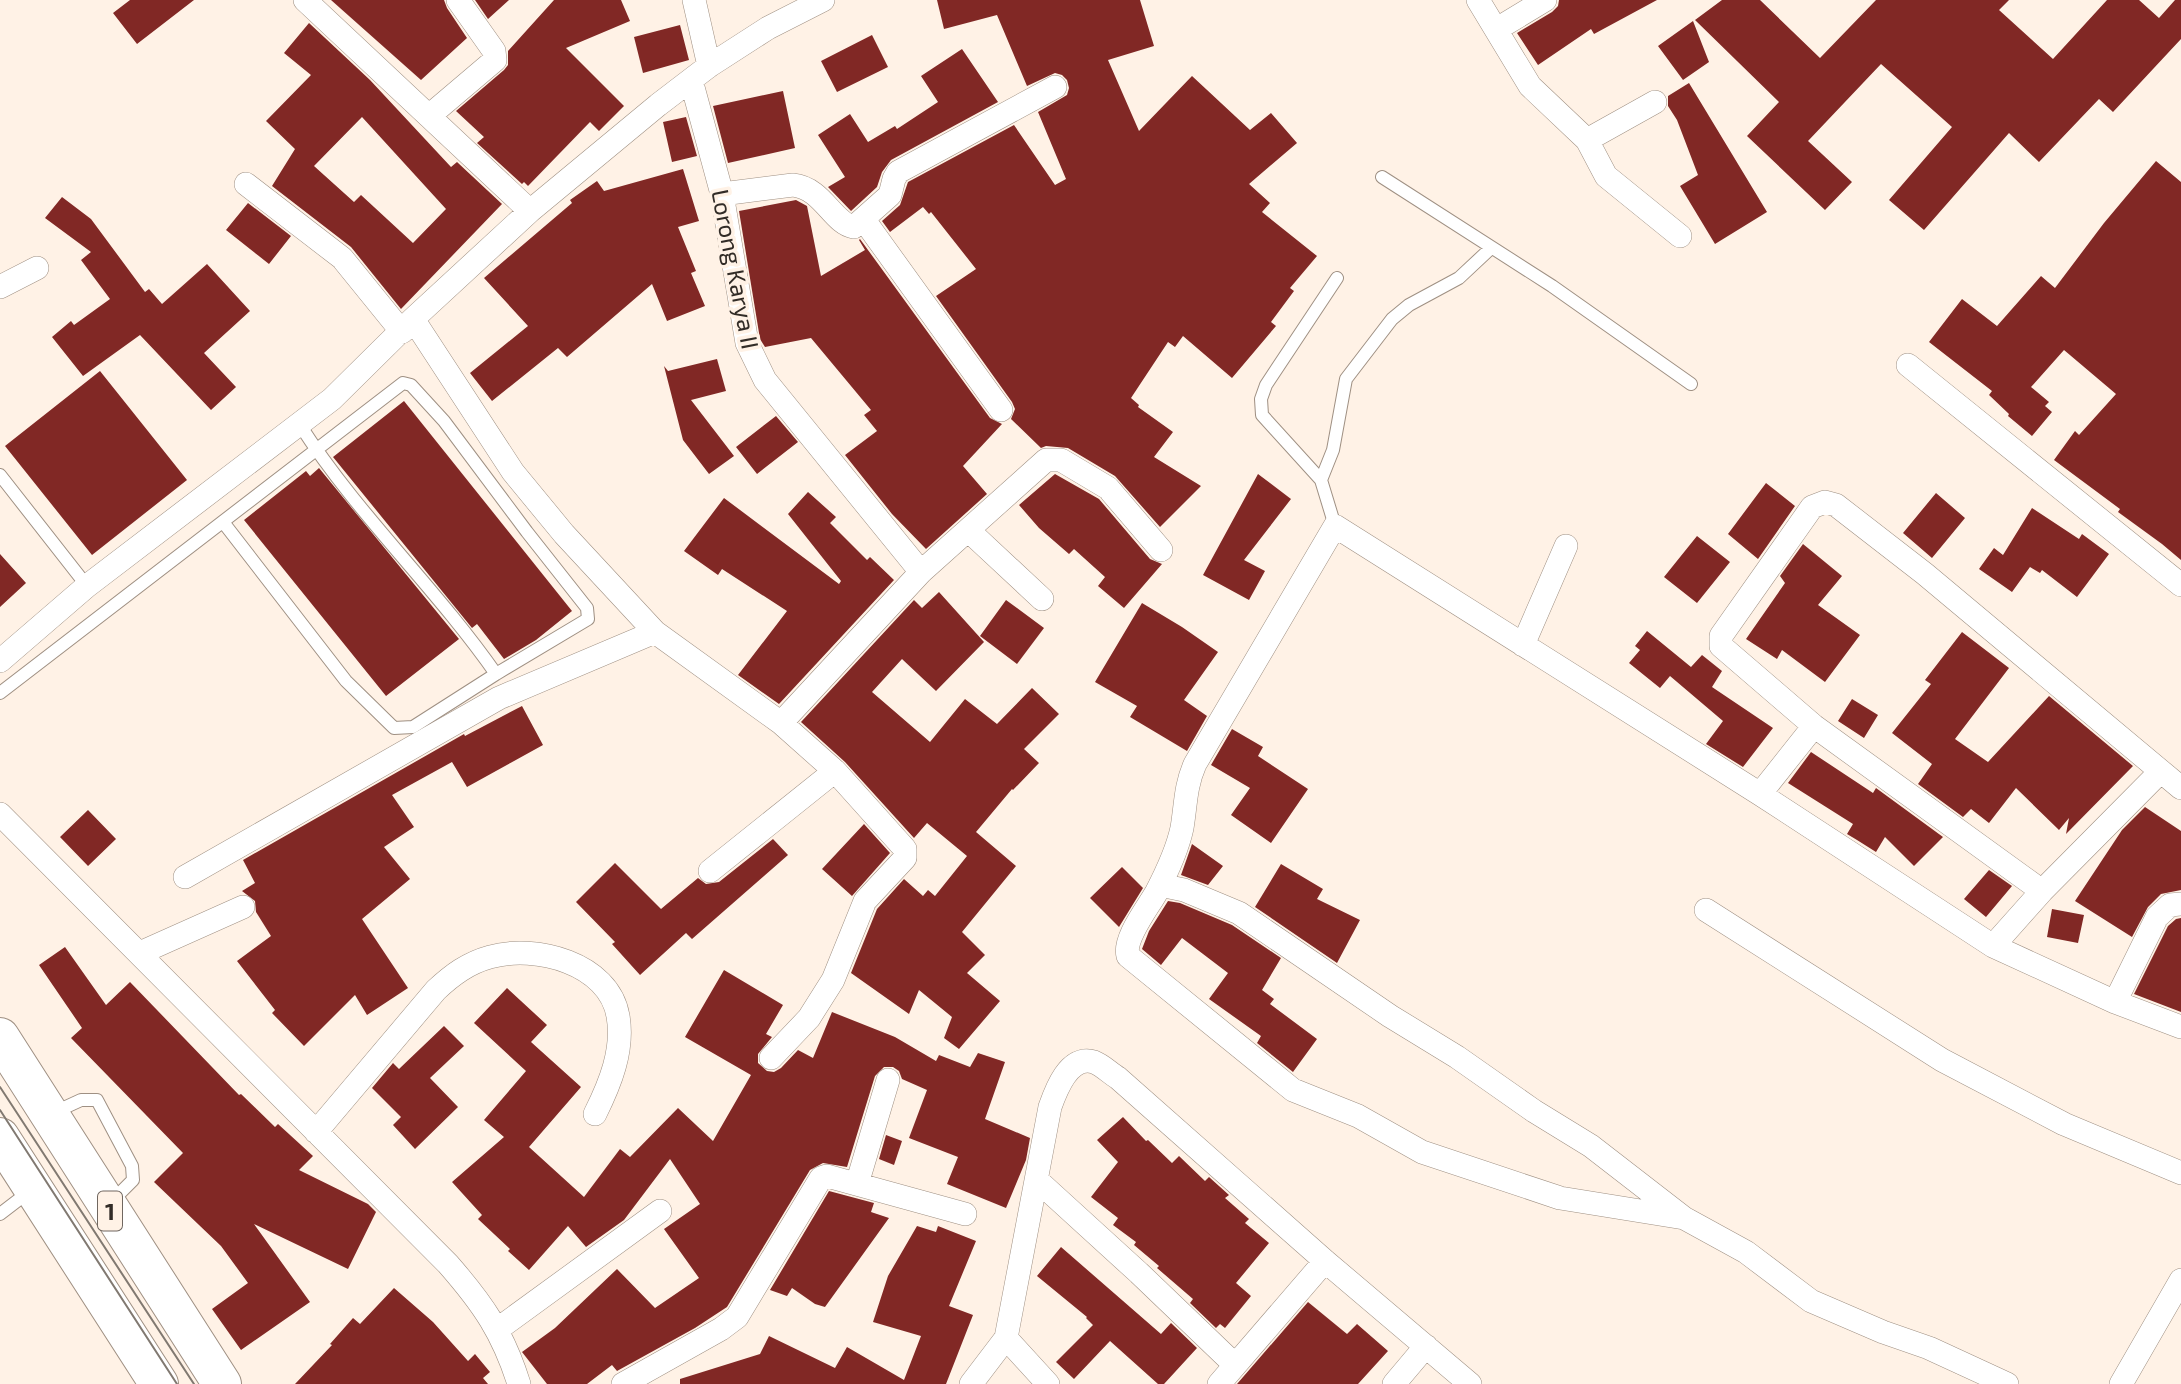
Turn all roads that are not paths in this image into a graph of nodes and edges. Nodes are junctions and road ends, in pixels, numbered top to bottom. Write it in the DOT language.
graph roads {
  1 [pos="305,0"];
  2 [pos="458,0"];
  3 [pos="694,0"];
  4 [pos="823,0"];
  5 [pos="1478,0"];
  6 [pos="1545,0"];
  7 [pos="1497,29"];
  8 [pos="700,73"];
  9 [pos="1055,87"];
  10 [pos="1656,102"];
  11 [pos="429,116"];
  12 [pos="1587,140"];
  13 [pos="1382,177"];
  14 [pos="246,184"];
  15 [pos="722,194"];
  16 [pos="530,211"];
  17 [pos="864,220"];
  18 [pos="1680,236"];
  19 [pos="1490,249"];
  20 [pos="37,268"];
  21 [pos="1336,278"];
  22 [pos="0,287"];
  23 [pos="408,326"];
  24 [pos="1908,365"];
  25 [pos="1691,384"];
  26 [pos="1001,410"];
  27 [pos="300,425"];
  28 [pos="316,450"];
  29 [pos="0,475"];
  30 [pos="1321,480"];
  31 [pos="223,522"];
  32 [pos="1335,526"];
  33 [pos="968,530"];
  34 [pos="1566,546"];
  35 [pos="1161,550"];
  36 [pos="921,572"];
  37 [pos="2181,585"];
  38 [pos="87,586"];
  39 [pos="1042,599"];
  40 [pos="655,632"];
  41 [pos="1523,645"];
  42 [pos="0,661"];
  43 [pos="496,674"];
  44 [pos="0,693"];
  45 [pos="781,723"];
  46 [pos="1814,726"];
  47 [pos="835,771"];
  48 [pos="2160,772"];
  49 [pos="2181,788"];
  50 [pos="1760,794"];
  51 [pos="0,814"];
  52 [pos="710,871"];
  53 [pos="185,877"];
  54 [pos="1160,885"];
  55 [pos="2042,891"];
  56 [pos="2181,904"];
  57 [pos="243,907"];
  58 [pos="1706,910"];
  59 [pos="1993,946"];
  60 [pos="140,953"];
  61 [pos="2115,1002"];
  62 [pos="2181,1027"];
  63 [pos="0,1037"];
  64 [pos="771,1058"];
  65 [pos="888,1080"];
  66 [pos="595,1114"];
  67 [pos="316,1132"];
  68 [pos="0,1137"];
  69 [pos="2181,1172"];
  70 [pos="1037,1180"];
  71 [pos="856,1184"];
  72 [pos="33,1189"];
  73 [pos="660,1211"];
  74 [pos="0,1214"];
  75 [pos="965,1214"];
  76 [pos="1684,1218"];
  77 [pos="1325,1261"];
  78 [pos="2181,1280"];
  79 [pos="498,1329"];
  80 [pos="1006,1339"];
  81 [pos="1426,1346"];
  82 [pos="1235,1365"];
  83 [pos="159,1384"];
  84 [pos="222,1384"];
  85 [pos="519,1384"];
  86 [pos="623,1384"];
  87 [pos="971,1384"];
  88 [pos="1048,1384"];
  89 [pos="1219,1384"];
  90 [pos="1394,1384"];
  91 [pos="1470,1384"];
  92 [pos="2007,1384"];
  93 [pos="2121,1384"];
  1 -- 11 [label="street"];
  2 -- 11 [label="street"];
  3 -- 8 [label="street, Lorong Karya II"];
  4 -- 8 [label="street"];
  5 -- 7 [label="street"];
  6 -- 7 [label="street"];
  7 -- 12 [label="street"];
  8 -- 15 [label="street, Lorong Karya II"];
  8 -- 16 [label="street"];
  9 -- 17 [label="street"];
  10 -- 12 [label="street"];
  11 -- 16 [label="street"];
  12 -- 18 [label="street"];
  13 -- 19 [label="lane"];
  14 -- 23 [label="street"];
  15 -- 17 [label="street"];
  15 -- 36 [label="street, Lorong Karya II"];
  16 -- 23 [label="street"];
  17 -- 26 [label="street"];
  19 -- 25 [label="lane"];
  19 -- 30 [label="lane"];
  20 -- 22 [label="street"];
  21 -- 30 [label="lane"];
  23 -- 27 [label="street"];
  23 -- 40 [label="street"];
  24 -- 37 [label="street"];
  27 -- 28 [label="lane"];
  27 -- 38 [label="street"];
  28 -- 31 [label="lane"];
  28 -- 43 [label="lane"];
  28 -- 43 [label="lane"];
  29 -- 38 [label="lane"];
  30 -- 32 [label="lane"];
  31 -- 43 [label="lane"];
  31 -- 44 [label="lane"];
  32 -- 41 [label="street"];
  32 -- 54 [label="street"];
  33 -- 35 [label="street"];
  33 -- 36 [label="street"];
  33 -- 39 [label="street"];
  34 -- 41 [label="street"];
  36 -- 45 [label="street"];
  38 -- 42 [label="street"];
  40 -- 45 [label="street"];
  40 -- 53 [label="street"];
  41 -- 50 [label="street"];
  45 -- 47 [label="street"];
  46 -- 48 [label="street"];
  46 -- 50 [label="street"];
  46 -- 55 [label="street"];
  47 -- 52 [label="street"];
  47 -- 64 [label="street"];
  48 -- 49 [label="street"];
  48 -- 55 [label="street"];
  50 -- 59 [label="street"];
  51 -- 60 [label="street"];
  54 -- 76 [label="street"];
  54 -- 76 [label="street"];
  55 -- 59 [label="street"];
  56 -- 61 [label="street"];
  57 -- 60 [label="street"];
  58 -- 69 [label="street"];
  59 -- 61 [label="street"];
  60 -- 67 [label="street"];
  61 -- 62 [label="street"];
  63 -- 84 [label="highway, 1"];
  65 -- 71 [label="street"];
  66 -- 67 [label="street"];
  67 -- 79 [label="street"];
  68 -- 72 [label="highway, 1"];
  70 -- 77 [label="street"];
  70 -- 80 [label="street"];
  70 -- 82 [label="street"];
  71 -- 75 [label="street"];
  71 -- 86 [label="street"];
  72 -- 74 [label="lane"];
  72 -- 83 [label="highway, 1"];
  73 -- 79 [label="street"];
  76 -- 92 [label="street"];
  77 -- 81 [label="street"];
  77 -- 82 [label="street"];
  78 -- 93 [label="street"];
  79 -- 85 [label="street"];
  80 -- 87 [label="street"];
  80 -- 88 [label="street"];
  81 -- 90 [label="street"];
  81 -- 91 [label="street"];
  82 -- 89 [label="street"];
}
